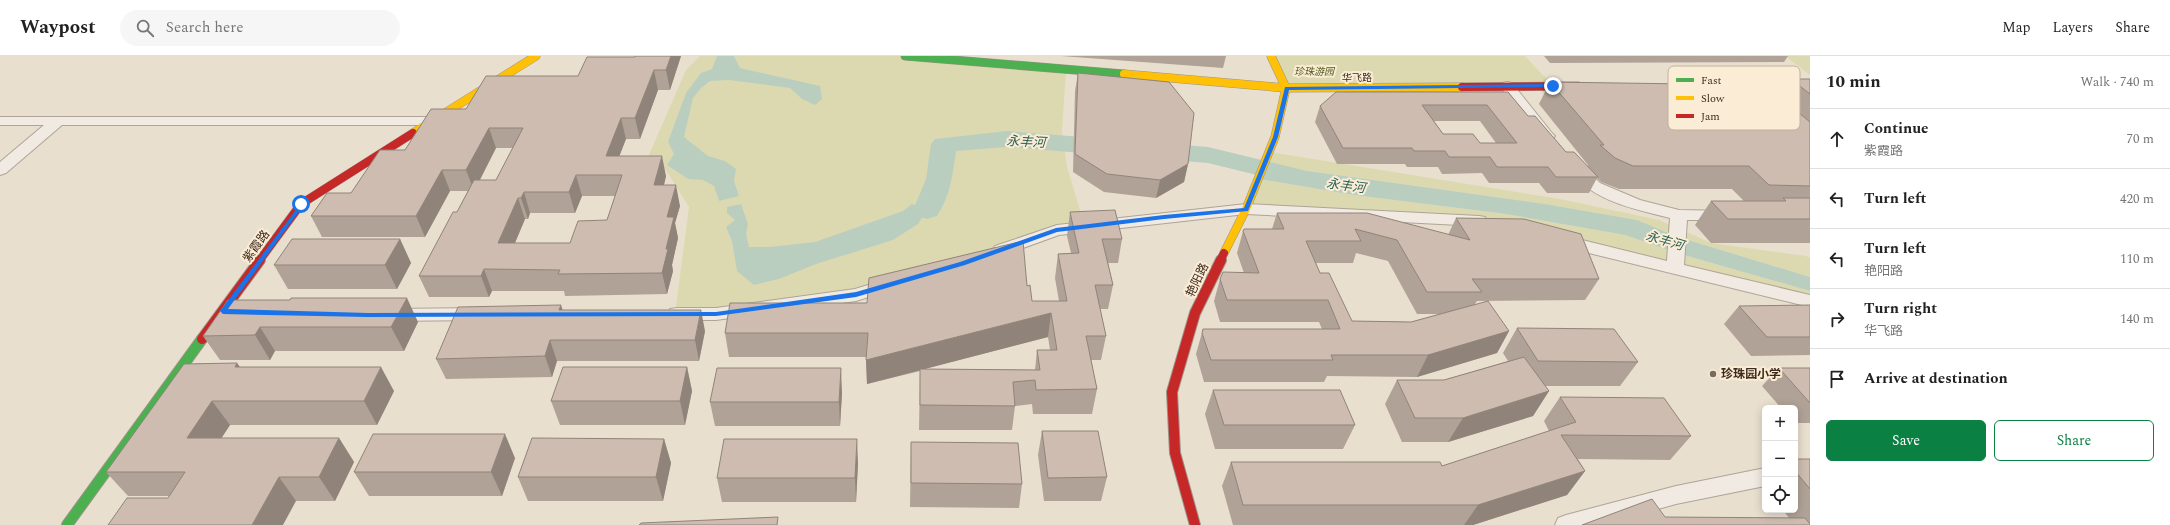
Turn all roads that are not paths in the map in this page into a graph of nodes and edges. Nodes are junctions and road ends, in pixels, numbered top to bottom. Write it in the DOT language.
graph roads {
  1 [pos="536,56"];
  2 [pos="905,56"];
  3 [pos="1271,56"];
  4 [pos="1507,86"];
  5 [pos="1584,86"];
  6 [pos="1286,88"];
  7 [pos="0,121"];
  8 [pos="58,121"];
  9 [pos="435,121"];
  10 [pos="0,170"];
  11 [pos="1246,209"];
  12 [pos="1679,215"];
  13 [pos="1741,215"];
  14 [pos="1495,223"];
  15 [pos="1548,237"];
  16 [pos="1676,253"];
  17 [pos="984,256"];
  18 [pos="909,279"];
  19 [pos="1810,301"];
  20 [pos="223,311"];
  21 [pos="246,312"];
  22 [pos="498,314"];
  23 [pos="659,314"];
  24 [pos="375,315"];
  25 [pos="1762,478"];
  26 [pos="67,525"];
  27 [pos="1195,525"];
  28 [pos="1566,525"];
  1 -- 9 [label="street, 紫霞路"];
  2 -- 6 [label="street, 华飞路"];
  3 -- 6 [label="street"];
  4 -- 5 [label="street, 华飞路"];
  4 -- 6 [label="street, 华飞路"];
  4 -- 12 [label="street"];
  6 -- 11 [label="street, 艳阳路"];
  7 -- 8 [label="street"];
  8 -- 9 [label="street"];
  8 -- 10 [label="street"];
  9 -- 20 [label="street, 紫霞路"];
  11 -- 14 [label="street"];
  11 -- 17 [label="street"];
  11 -- 27 [label="street, 艳阳路"];
  12 -- 13 [label="street"];
  12 -- 16 [label="street"];
  15 -- 16 [label="street"];
  16 -- 19 [label="street"];
  18 -- 23 [label="street"];
  20 -- 21 [label="street"];
  20 -- 26 [label="street, 紫霞路"];
  22 -- 24 [label="street"];
  25 -- 28 [label="street"];
}
